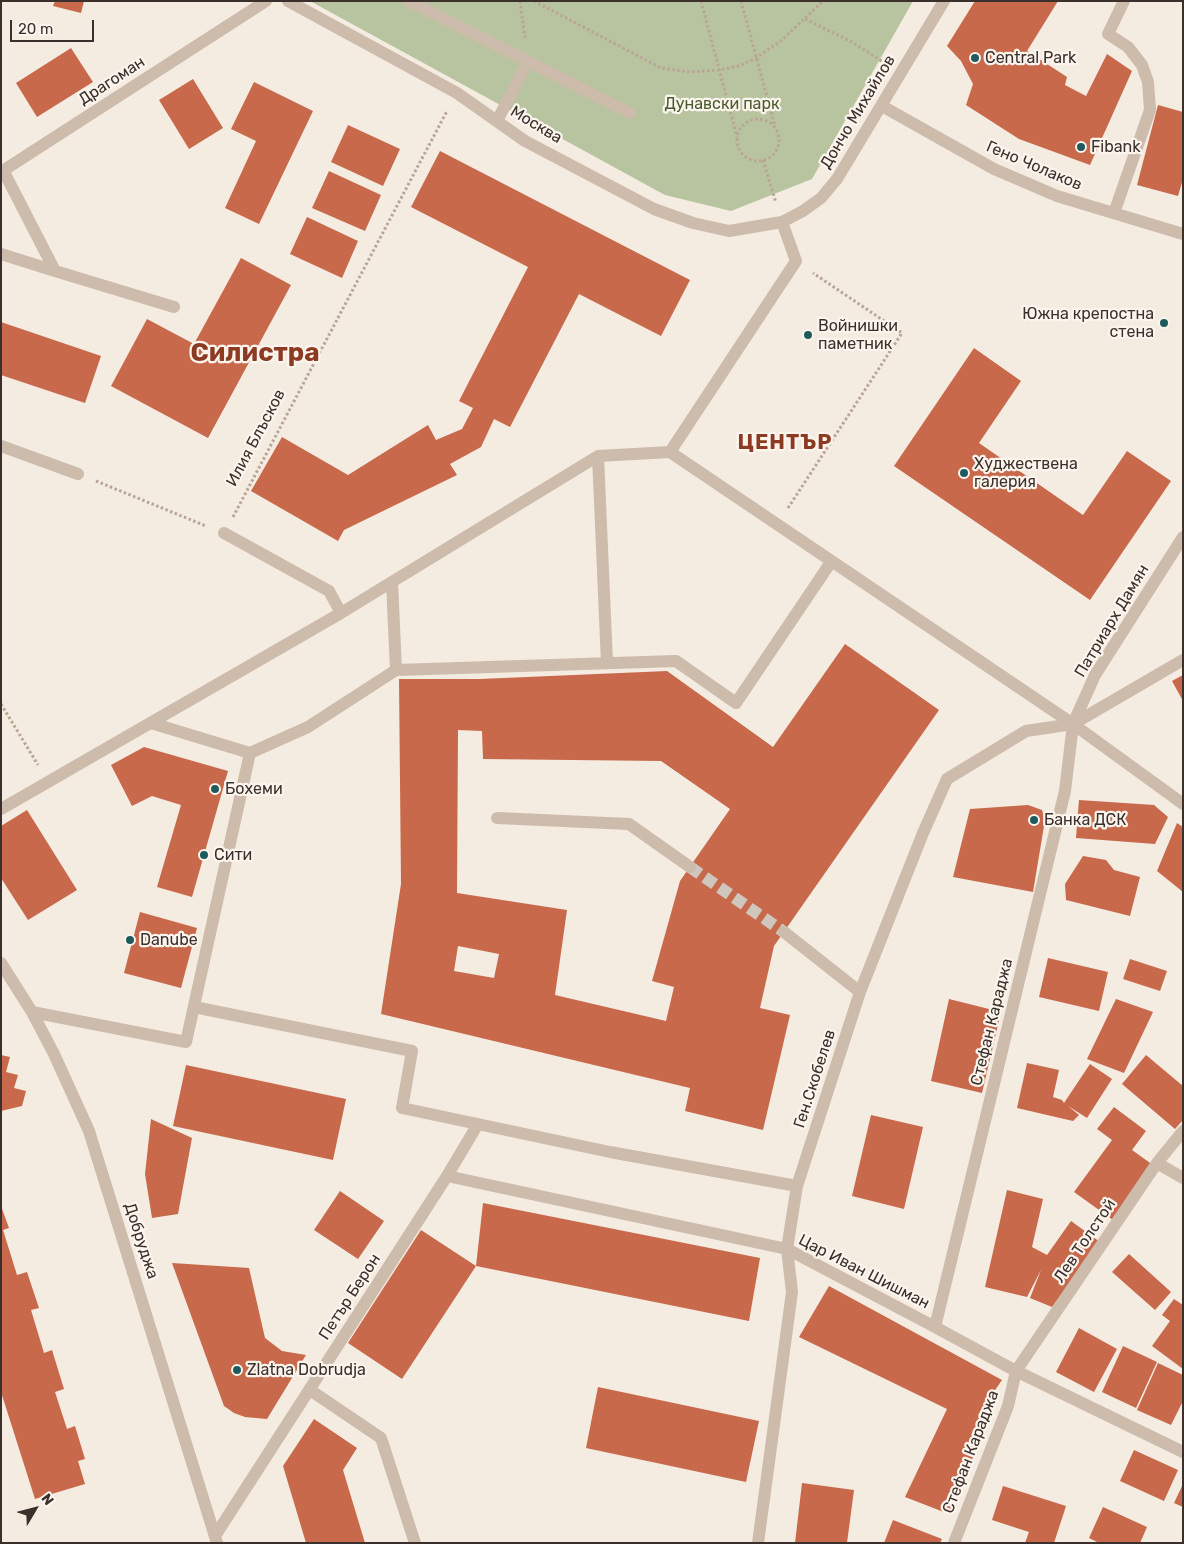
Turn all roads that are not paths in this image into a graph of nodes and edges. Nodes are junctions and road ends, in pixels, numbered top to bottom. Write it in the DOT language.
graph roads {
  1 [pos="266,1"];
  2 [pos="288,1"];
  3 [pos="409,1"];
  4 [pos="944,1"];
  5 [pos="1124,1"];
  6 [pos="528,61"];
  7 [pos="882,106"];
  8 [pos="630,113"];
  9 [pos="497,121"];
  10 [pos="2,171"];
  11 [pos="1114,213"];
  12 [pos="782,222"];
  13 [pos="1183,234"];
  14 [pos="1,254"];
  15 [pos="55,271"];
  16 [pos="174,307"];
  17 [pos="1,446"];
  18 [pos="670,452"];
  19 [pos="598,456"];
  20 [pos="78,474"];
  21 [pos="224,533"];
  22 [pos="1183,537"];
  23 [pos="832,562"];
  24 [pos="392,582"];
  25 [pos="341,613"];
  26 [pos="1183,660"];
  27 [pos="606,663"];
  28 [pos="396,670"];
  29 [pos="151,723"];
  30 [pos="1073,724"];
  31 [pos="250,753"];
  32 [pos="1178,794"];
  33 [pos="1183,804"];
  34 [pos="1,810"];
  35 [pos="497,818"];
  36 [pos="690,866"];
  37 [pos="784,932"];
  38 [pos="1,963"];
  39 [pos="860,992"];
  40 [pos="194,1007"];
  41 [pos="32,1012"];
  42 [pos="478,1124"];
  43 [pos="1183,1131"];
  44 [pos="1157,1163"];
  45 [pos="448,1176"];
  46 [pos="1183,1178"];
  47 [pos="797,1186"];
  48 [pos="786,1249"];
  49 [pos="935,1327"];
  50 [pos="1016,1371"];
  51 [pos="310,1390"];
  52 [pos="1183,1452"];
  53 [pos="216,1539"];
  54 [pos="415,1543"];
  55 [pos="758,1543"];
  56 [pos="954,1543"];
  1 -- 10 [label="street, Драгоман"];
  2 -- 9 [label="street, Москва"];
  3 -- 6 [label="street"];
  4 -- 7 [label="street, Дончо Михайлов"];
  5 -- 11 [label="street"];
  6 -- 8 [label="street"];
  6 -- 9 [label="street"];
  7 -- 11 [label="street, Гено Чолаков"];
  7 -- 12 [label="street, Дончо Михайлов"];
  9 -- 12 [label="street, Москва"];
  10 -- 15 [label="street"];
  11 -- 13 [label="street, Гено Чолаков"];
  12 -- 18 [label="street"];
  14 -- 15 [label="street"];
  15 -- 16 [label="street"];
  17 -- 20 [label="street"];
  18 -- 19 [label="street"];
  18 -- 23 [label="street"];
  19 -- 24 [label="street"];
  19 -- 27 [label="street"];
  21 -- 25 [label="street"];
  22 -- 30 [label="street, Патриарх Дамян"];
  23 -- 27 [label="street"];
  23 -- 30 [label="street"];
  24 -- 25 [label="street"];
  24 -- 28 [label="street"];
  25 -- 29 [label="street"];
  26 -- 30 [label="street"];
  27 -- 28 [label="street"];
  28 -- 31 [label="street"];
  29 -- 31 [label="street"];
  29 -- 34 [label="street"];
  30 -- 32 [label="street"];
  30 -- 39 [label="street, Ген.Скобелев"];
  30 -- 49 [label="street, Стефан Караджа"];
  31 -- 40 [label="street"];
  32 -- 33 [label="street"];
  35 -- 36 [label="street"];
  37 -- 39 [label="street"];
  38 -- 41 [label="street, Добруджа"];
  39 -- 47 [label="street, Ген.Скобелев"];
  40 -- 41 [label="street"];
  40 -- 42 [label="street"];
  41 -- 53 [label="street, Добруджа"];
  42 -- 45 [label="street, Петър Берон"];
  42 -- 47 [label="street"];
  43 -- 44 [label="street, Лев Толстой"];
  44 -- 46 [label="street"];
  44 -- 50 [label="street, Лев Толстой"];
  45 -- 48 [label="street, Цар Иван Шишман"];
  45 -- 51 [label="street, Петър Берон"];
  47 -- 48 [label="street, Ген.Скобелев"];
  48 -- 49 [label="street, Цар Иван Шишман"];
  48 -- 55 [label="street, Ген.Скобелев"];
  49 -- 50 [label="street, Цар Иван Шишман"];
  50 -- 52 [label="street, Цар Иван Шишман"];
  50 -- 56 [label="street, Стефан Караджа"];
  51 -- 53 [label="street, Петър Берон"];
  51 -- 54 [label="street"];
}
